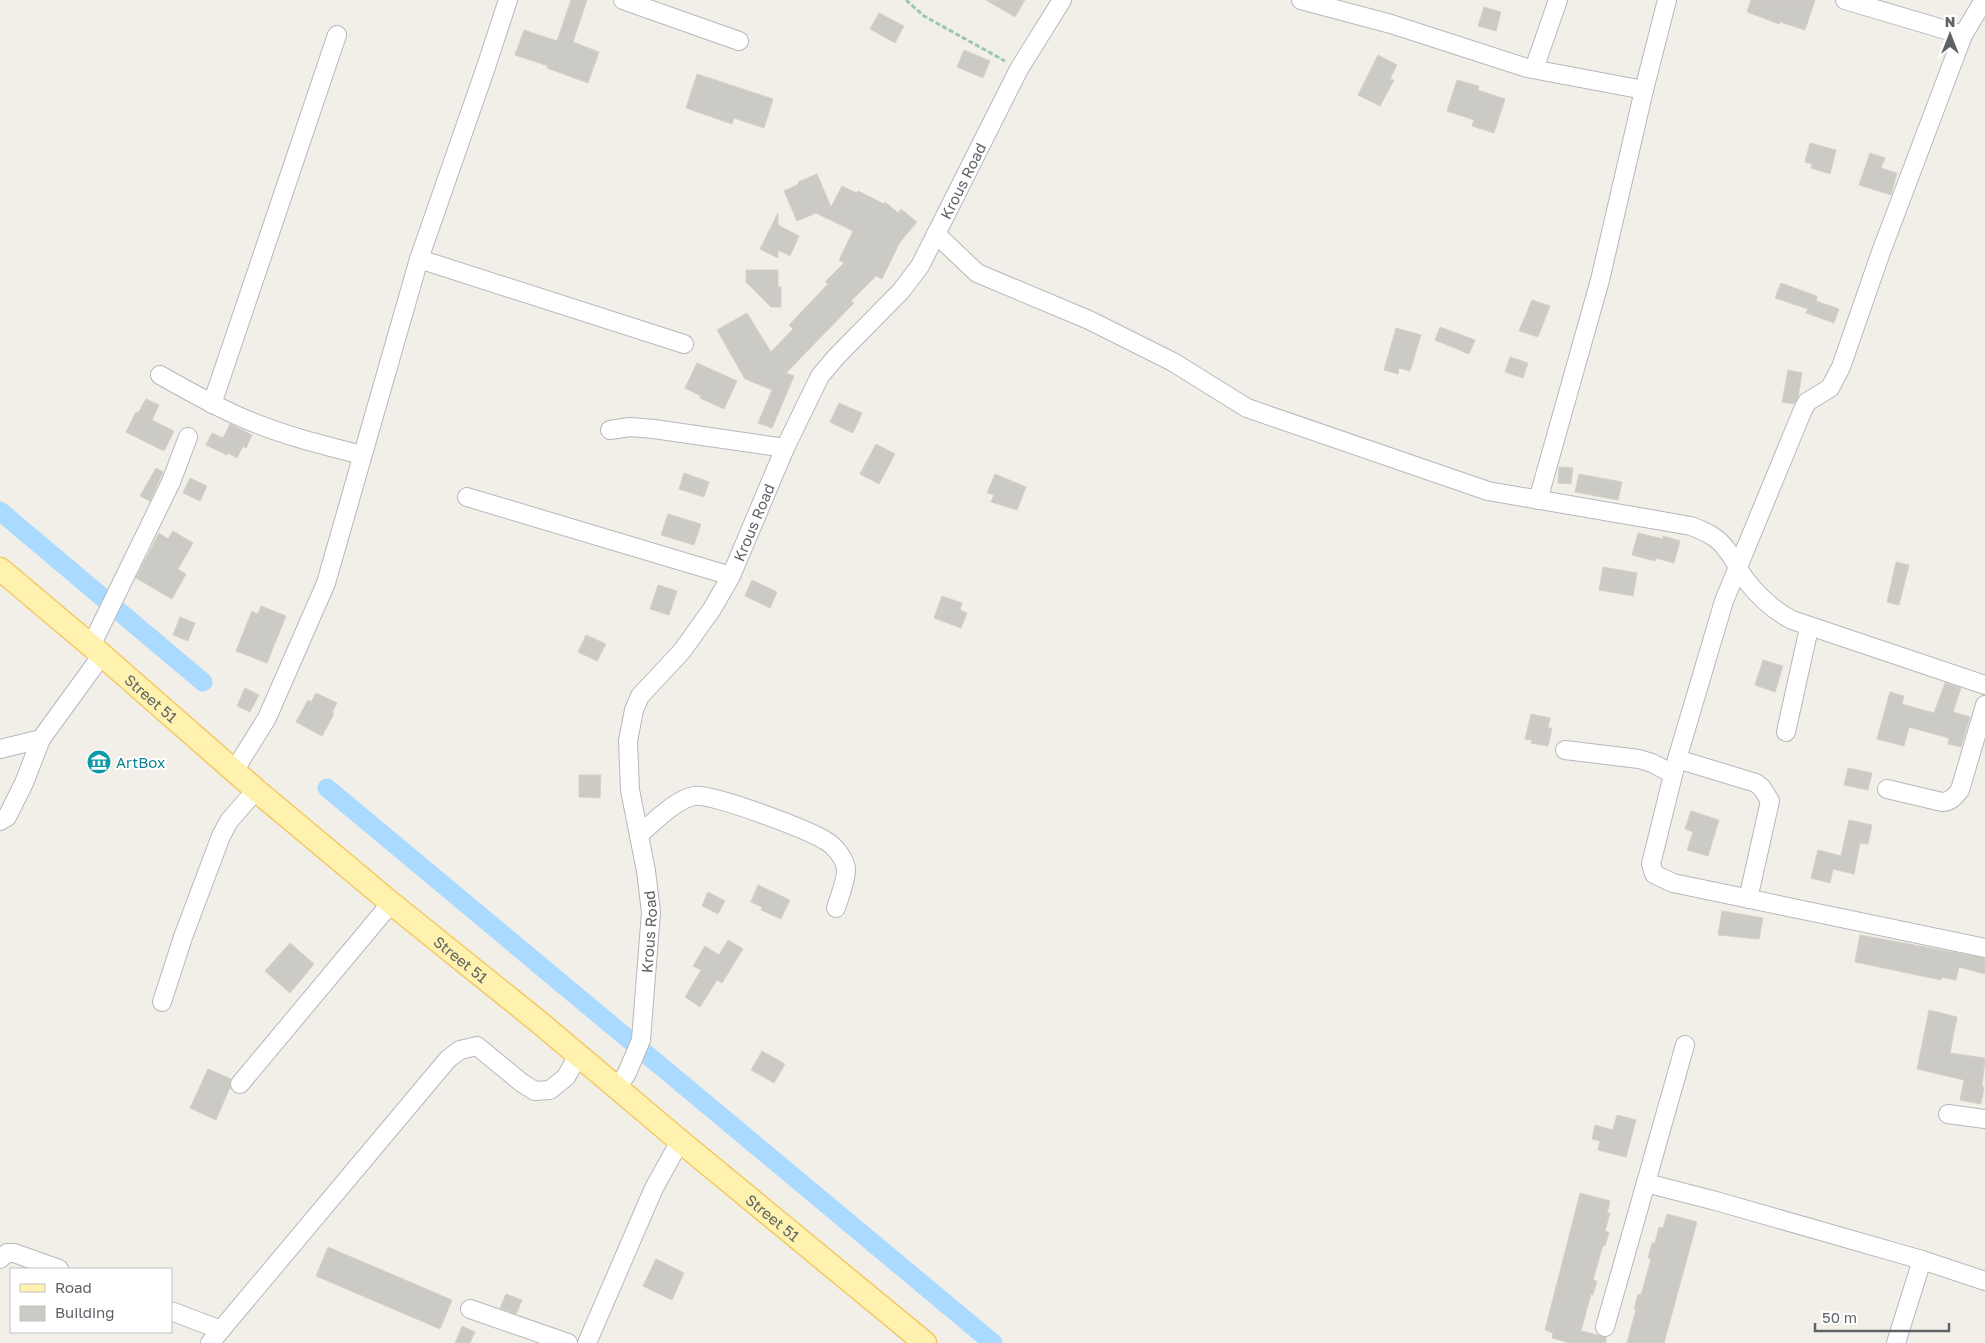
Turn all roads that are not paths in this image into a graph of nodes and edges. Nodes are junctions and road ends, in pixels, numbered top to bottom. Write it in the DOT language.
graph roads {
  1 [pos="508,0"];
  2 [pos="623,0"];
  3 [pos="1062,0"];
  4 [pos="1301,0"];
  5 [pos="1558,0"];
  6 [pos="1667,0"];
  7 [pos="1845,0"];
  8 [pos="1984,0"];
  9 [pos="337,35"];
  10 [pos="1963,35"];
  11 [pos="739,41"];
  12 [pos="1534,70"];
  13 [pos="1644,90"];
  14 [pos="936,234"];
  15 [pos="419,259"];
  16 [pos="684,344"];
  17 [pos="160,375"];
  18 [pos="212,404"];
  19 [pos="610,430"];
  20 [pos="188,437"];
  21 [pos="785,448"];
  22 [pos="362,455"];
  23 [pos="467,497"];
  24 [pos="1538,500"];
  25 [pos="1737,567"];
  26 [pos="0,569"];
  27 [pos="730,576"];
  28 [pos="1809,628"];
  29 [pos="96,650"];
  30 [pos="1985,685"];
  31 [pos="1985,705"];
  32 [pos="1786,732"];
  33 [pos="41,738"];
  34 [pos="0,749"];
  35 [pos="1565,750"];
  36 [pos="1675,767"];
  37 [pos="234,772"];
  38 [pos="1887,789"];
  39 [pos="250,797"];
  40 [pos="0,821"];
  41 [pos="639,835"];
  42 [pos="1748,899"];
  43 [pos="391,903"];
  44 [pos="836,908"];
  45 [pos="1985,948"];
  46 [pos="162,1002"];
  47 [pos="1685,1045"];
  48 [pos="578,1054"];
  49 [pos="622,1080"];
  50 [pos="240,1084"];
  51 [pos="1948,1114"];
  52 [pos="1985,1119"];
  53 [pos="680,1141"];
  54 [pos="1646,1183"];
  55 [pos="0,1260"];
  56 [pos="1922,1260"];
  57 [pos="56,1268"];
  58 [pos="1985,1281"];
  59 [pos="470,1309"];
  60 [pos="172,1312"];
  61 [pos="1605,1327"];
  62 [pos="215,1336"];
  63 [pos="568,1343"];
  64 [pos="587,1343"];
  65 [pos="925,1343"];
  66 [pos="1896,1343"];
  1 -- 15 [label="street"];
  2 -- 11 [label="street"];
  3 -- 14 [label="street, Krous Road"];
  4 -- 12 [label="street"];
  5 -- 12 [label="street"];
  6 -- 13 [label="street"];
  7 -- 10 [label="street"];
  8 -- 10 [label="street"];
  9 -- 18 [label="street"];
  10 -- 25 [label="street"];
  12 -- 13 [label="street"];
  13 -- 24 [label="street"];
  14 -- 21 [label="street, Krous Road"];
  14 -- 24 [label="street"];
  15 -- 16 [label="street"];
  15 -- 22 [label="street"];
  17 -- 18 [label="street"];
  18 -- 22 [label="street"];
  19 -- 21 [label="street"];
  20 -- 29 [label="street"];
  21 -- 27 [label="street, Krous Road"];
  22 -- 37 [label="street"];
  23 -- 27 [label="street"];
  24 -- 25 [label="street"];
  25 -- 28 [label="street"];
  25 -- 36 [label="street"];
  26 -- 29 [label="main road, Street 51"];
  27 -- 41 [label="street, Krous Road"];
  28 -- 30 [label="street"];
  28 -- 32 [label="street"];
  29 -- 33 [label="street"];
  29 -- 37 [label="main road, Street 51"];
  31 -- 38 [label="street"];
  33 -- 34 [label="street"];
  33 -- 40 [label="street"];
  35 -- 36 [label="street"];
  36 -- 42 [label="street"];
  36 -- 42 [label="street"];
  37 -- 39 [label="main road, Street 51"];
  39 -- 43 [label="main road, Street 51"];
  39 -- 46 [label="street"];
  41 -- 44 [label="street"];
  41 -- 49 [label="street, Krous Road"];
  42 -- 45 [label="street"];
  43 -- 48 [label="main road, Street 51"];
  43 -- 50 [label="street"];
  47 -- 54 [label="street"];
  48 -- 49 [label="main road, Street 51"];
  48 -- 62 [label="street"];
  49 -- 53 [label="main road, Street 51"];
  51 -- 52 [label="street"];
  53 -- 64 [label="street"];
  53 -- 65 [label="main road, Street 51"];
  54 -- 56 [label="street"];
  54 -- 61 [label="street"];
  55 -- 57 [label="street"];
  56 -- 58 [label="street"];
  56 -- 66 [label="street"];
  59 -- 63 [label="street"];
  60 -- 62 [label="street"];
}
